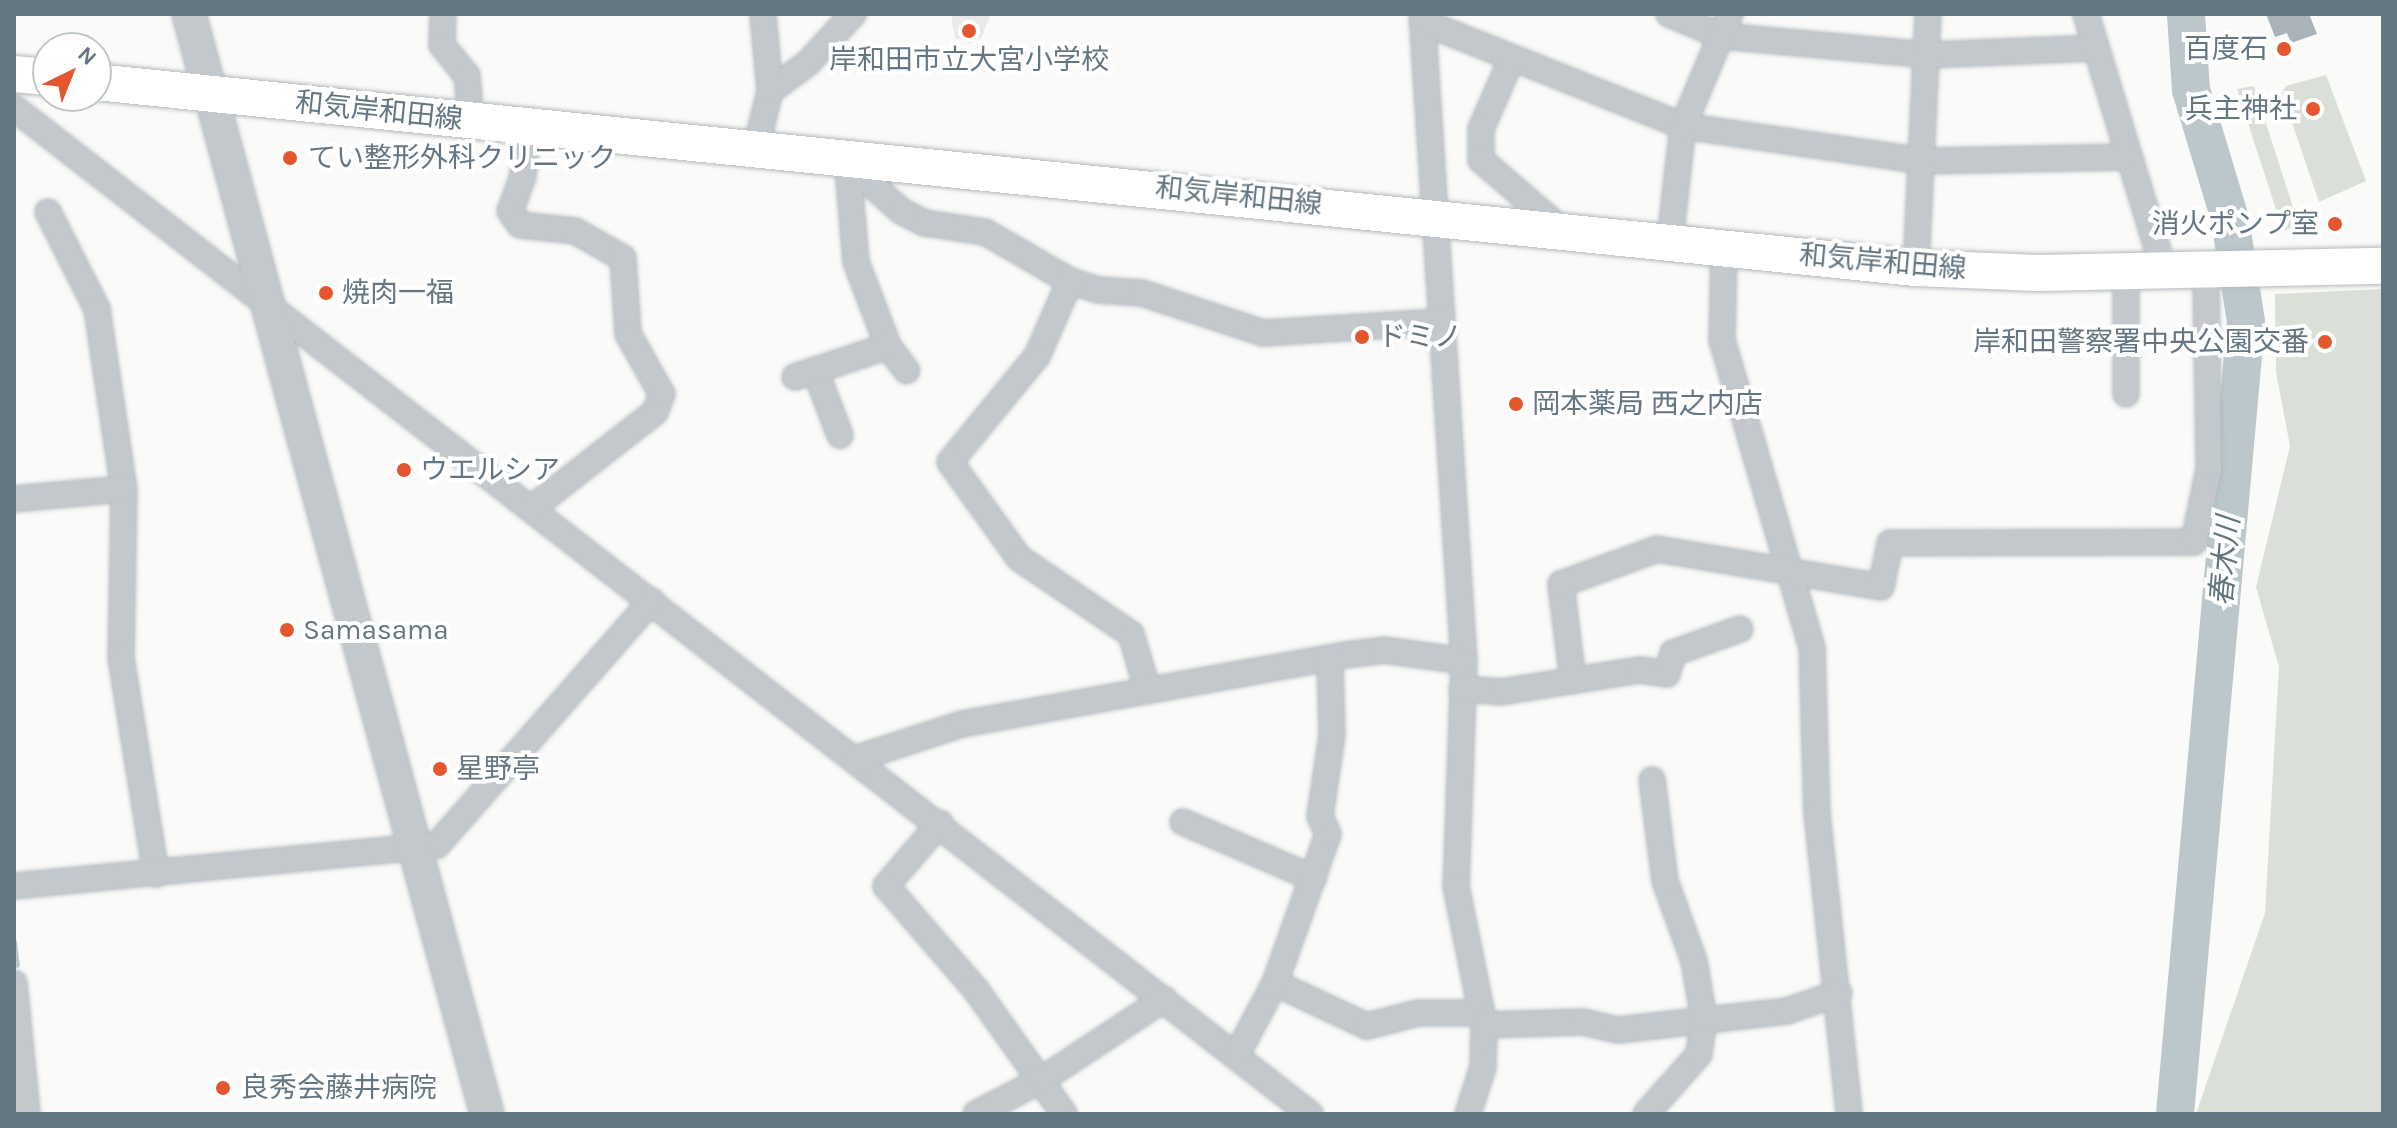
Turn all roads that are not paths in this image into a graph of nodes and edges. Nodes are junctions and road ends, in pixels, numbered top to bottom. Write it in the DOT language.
graph roads {
  1 [pos="189,14"];
  2 [pos="443,14"];
  3 [pos="763,14"];
  4 [pos="853,14"];
  5 [pos="1669,14"];
  6 [pos="1928,14"];
  7 [pos="2086,14"];
  8 [pos="1422,18"];
  9 [pos="1725,25"];
  10 [pos="2095,48"];
  11 [pos="1928,55"];
  12 [pos="1512,58"];
  13 [pos="112,84"];
  14 [pos="770,91"];
  15 [pos="212,94"];
  16 [pos="18,115"];
  17 [pos="471,120"];
  18 [pos="528,126"];
  19 [pos="1683,126"];
  20 [pos="756,148"];
  21 [pos="2128,157"];
  22 [pos="847,160"];
  23 [pos="1924,161"];
  24 [pos="48,212"];
  25 [pos="1433,215"];
  26 [pos="1561,229"];
  27 [pos="1670,241"];
  28 [pos="1724,247"];
  29 [pos="2383,266"];
  30 [pos="1916,268"];
  31 [pos="2164,271"];
  32 [pos="2210,271"];
  33 [pos="2126,272"];
  34 [pos="1070,281"];
  35 [pos="270,311"];
  36 [pos="1438,322"];
  37 [pos="888,346"];
  38 [pos="907,371"];
  39 [pos="2126,394"];
  40 [pos="840,435"];
  41 [pos="124,489"];
  42 [pos="14,499"];
  43 [pos="531,509"];
  44 [pos="1788,571"];
  45 [pos="651,601"];
  46 [pos="1740,629"];
  47 [pos="1330,658"];
  48 [pos="1464,661"];
  49 [pos="1573,681"];
  50 [pos="1462,689"];
  51 [pos="1148,691"];
  52 [pos="858,758"];
  53 [pos="1652,780"];
  54 [pos="1183,822"];
  55 [pos="940,823"];
  56 [pos="416,850"];
  57 [pos="156,874"];
  58 [pos="1313,878"];
  59 [pos="14,886"];
  60 [pos="14,983"];
  61 [pos="1275,983"];
  62 [pos="1839,993"];
  63 [pos="1164,999"];
  64 [pos="1483,1019"];
  65 [pos="1704,1019"];
  66 [pos="1236,1056"];
  67 [pos="18,1072"];
  68 [pos="1043,1079"];
  69 [pos="27,1114"];
  70 [pos="487,1114"];
  71 [pos="976,1114"];
  72 [pos="1064,1114"];
  73 [pos="1310,1114"];
  74 [pos="1468,1114"];
  75 [pos="1646,1114"];
  76 [pos="1849,1114"];
  1 -- 15 [label="street"];
  2 -- 17 [label="street"];
  3 -- 14 [label="street"];
  4 -- 14 [label="street"];
  5 -- 9 [label="street"];
  6 -- 11 [label="street"];
  7 -- 10 [label="street"];
  8 -- 12 [label="street"];
  8 -- 25 [label="street"];
  9 -- 11 [label="street"];
  9 -- 19 [label="street"];
  10 -- 11 [label="street"];
  10 -- 21 [label="street"];
  11 -- 23 [label="street"];
  12 -- 19 [label="street"];
  12 -- 26 [label="street"];
  13 -- 15 [label="main road, 和気岸和田線"];
  14 -- 20 [label="street"];
  15 -- 17 [label="main road, 和気岸和田線"];
  15 -- 35 [label="street"];
  16 -- 35 [label="street"];
  17 -- 18 [label="main road, 和気岸和田線"];
  18 -- 20 [label="main road, 和気岸和田線"];
  18 -- 43 [label="street"];
  19 -- 23 [label="street"];
  19 -- 27 [label="street"];
  20 -- 22 [label="main road, 和気岸和田線"];
  21 -- 23 [label="street"];
  21 -- 31 [label="street"];
  22 -- 25 [label="main road, 和気岸和田線"];
  22 -- 34 [label="street"];
  22 -- 37 [label="street"];
  23 -- 30 [label="street"];
  24 -- 41 [label="street"];
  25 -- 26 [label="main road, 和気岸和田線"];
  25 -- 36 [label="street"];
  26 -- 27 [label="main road, 和気岸和田線"];
  27 -- 28 [label="main road, 和気岸和田線"];
  28 -- 30 [label="main road, 和気岸和田線"];
  28 -- 44 [label="street"];
  29 -- 32 [label="main road, 和気岸和田線"];
  30 -- 33 [label="main road, 和気岸和田線"];
  31 -- 32 [label="main road, 和気岸和田線"];
  31 -- 33 [label="main road, 和気岸和田線"];
  32 -- 44 [label="street"];
  33 -- 39 [label="street"];
  34 -- 36 [label="street"];
  34 -- 51 [label="street"];
  35 -- 43 [label="street"];
  35 -- 56 [label="street"];
  36 -- 48 [label="street"];
  37 -- 38 [label="street"];
  37 -- 40 [label="street"];
  41 -- 42 [label="street"];
  41 -- 57 [label="street"];
  43 -- 45 [label="street"];
  44 -- 49 [label="street"];
  44 -- 62 [label="street"];
  45 -- 52 [label="street"];
  45 -- 56 [label="street"];
  46 -- 49 [label="street"];
  47 -- 48 [label="street"];
  47 -- 51 [label="street"];
  47 -- 58 [label="street"];
  48 -- 50 [label="street"];
  49 -- 50 [label="street"];
  50 -- 64 [label="street"];
  51 -- 52 [label="street"];
  52 -- 55 [label="street"];
  53 -- 65 [label="street"];
  54 -- 58 [label="street"];
  55 -- 63 [label="street"];
  55 -- 68 [label="street"];
  56 -- 57 [label="street"];
  56 -- 70 [label="street"];
  57 -- 59 [label="street"];
  58 -- 61 [label="street"];
  60 -- 67 [label="street"];
  61 -- 64 [label="street"];
  61 -- 66 [label="street"];
  62 -- 65 [label="street"];
  62 -- 76 [label="street"];
  63 -- 66 [label="street"];
  63 -- 68 [label="street"];
  64 -- 65 [label="street"];
  64 -- 74 [label="street"];
  65 -- 75 [label="street"];
  66 -- 73 [label="street"];
  67 -- 69 [label="street"];
  68 -- 71 [label="street"];
  68 -- 72 [label="street"];
}
